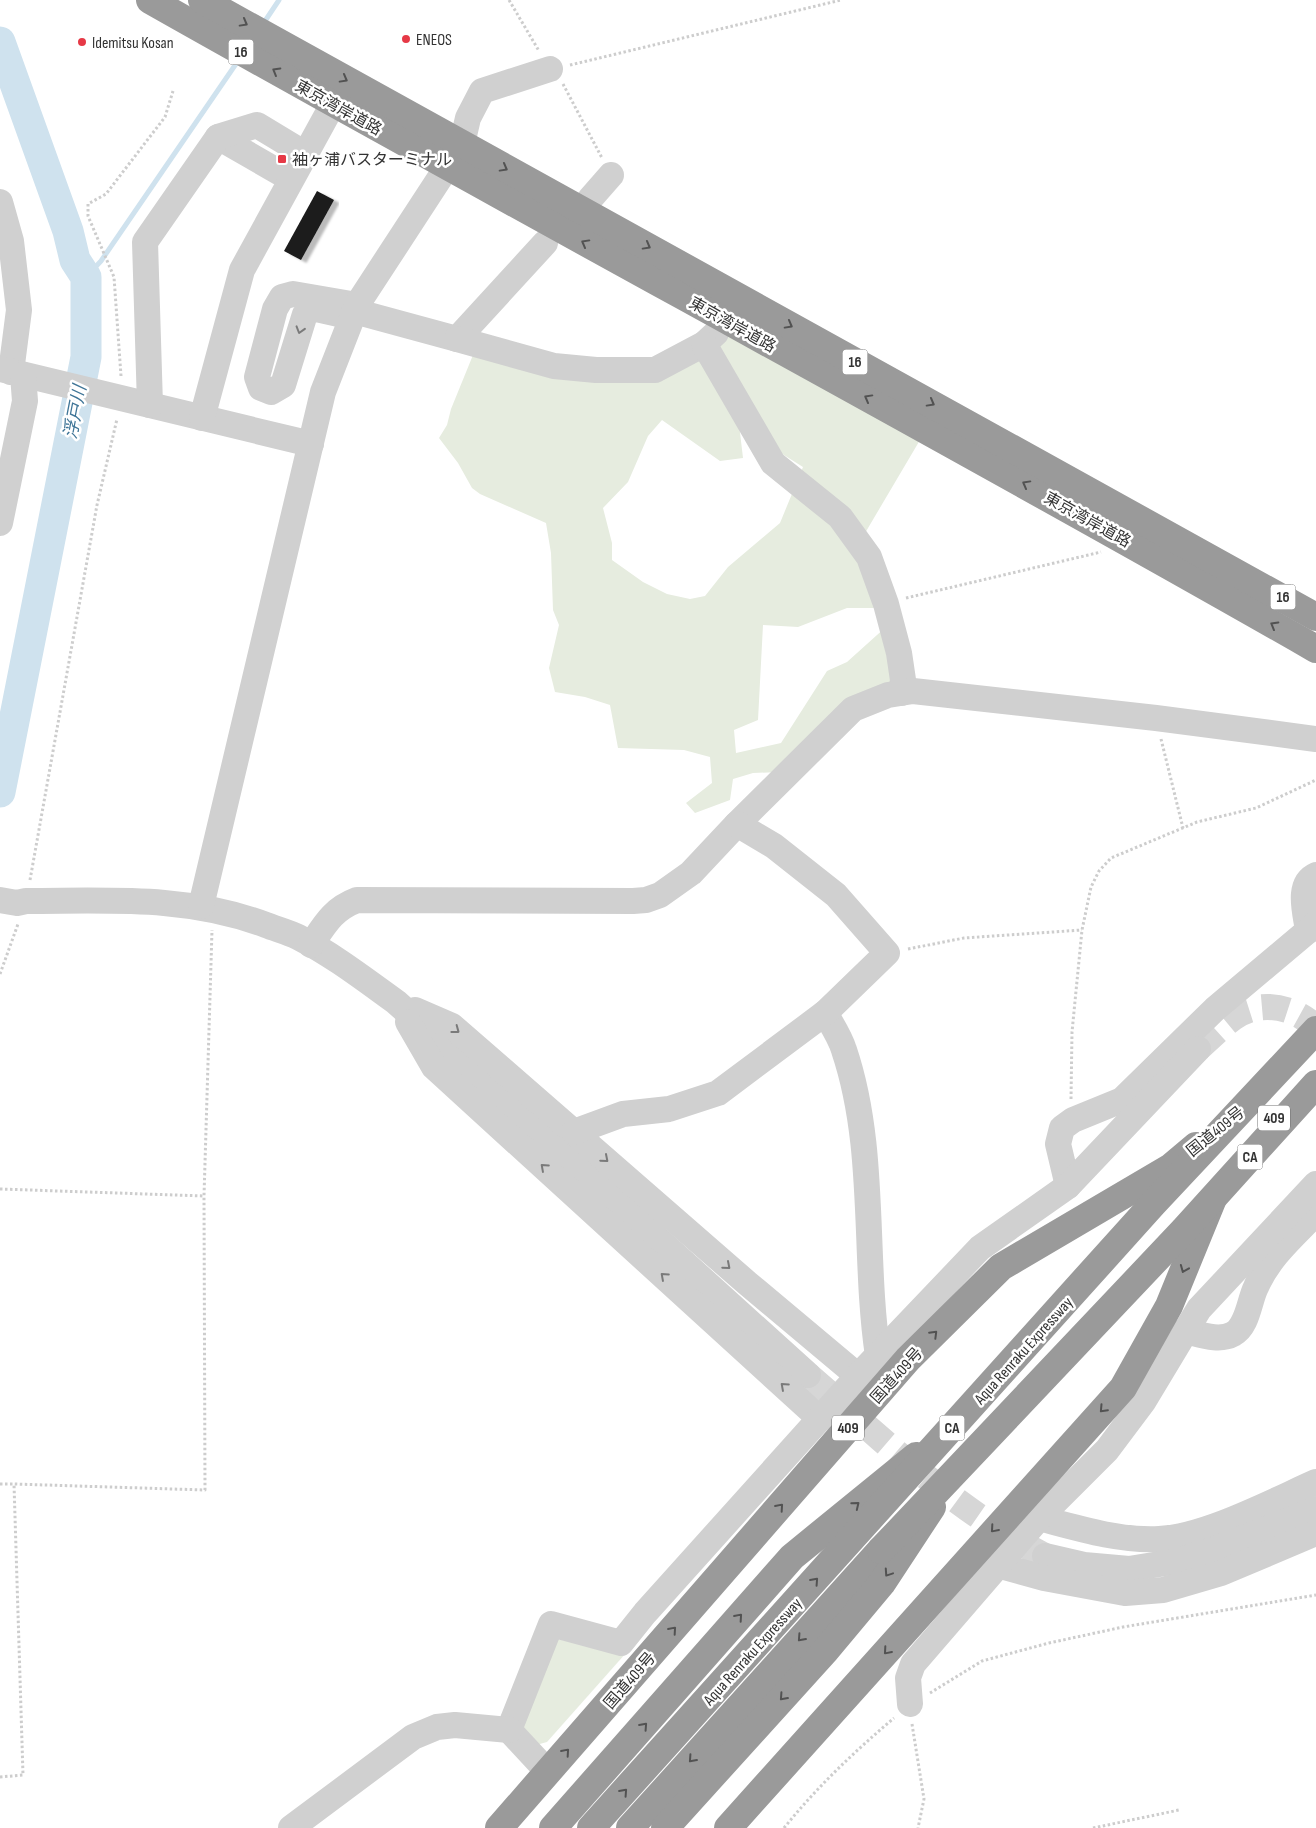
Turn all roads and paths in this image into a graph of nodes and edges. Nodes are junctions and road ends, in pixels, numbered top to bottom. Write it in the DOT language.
graph roads {
  1 [pos="150,0"];
  2 [pos="202,0"];
  3 [pos="508,0"];
  4 [pos="842,0"];
  5 [pos="550,69"];
  6 [pos="173,91"];
  7 [pos="333,104"];
  8 [pos="218,136"];
  9 [pos="462,144"];
  10 [pos="304,154"];
  11 [pos="447,168"];
  12 [pos="611,175"];
  13 [pos="291,179"];
  14 [pos="590,199"];
  15 [pos="0,202"];
  16 [pos="6,239"];
  17 [pos="545,243"];
  18 [pos="354,311"];
  19 [pos="725,320"];
  20 [pos="457,339"];
  21 [pos="704,344"];
  22 [pos="11,372"];
  23 [pos="122,398"];
  24 [pos="150,404"];
  25 [pos="202,418"];
  26 [pos="311,444"];
  27 [pos="0,523"];
  28 [pos="1131,543"];
  29 [pos="886,604"];
  30 [pos="1316,617"];
  31 [pos="1316,649"];
  32 [pos="901,693"];
  33 [pos="1156,718"];
  34 [pos="1316,739"];
  35 [pos="1316,780"];
  36 [pos="737,824"];
  37 [pos="1183,828"];
  38 [pos="1316,875"];
  39 [pos="14,902"];
  40 [pos="207,907"];
  41 [pos="1312,928"];
  42 [pos="1082,930"];
  43 [pos="311,945"];
  44 [pos="887,953"];
  45 [pos="0,974"];
  46 [pos="396,1002"];
  47 [pos="825,1013"];
  48 [pos="1316,1030"];
  49 [pos="1316,1039"];
  50 [pos="1198,1049"];
  51 [pos="1316,1076"];
  52 [pos="1316,1084"];
  53 [pos="1258,1096"];
  54 [pos="1072,1120"];
  55 [pos="574,1132"];
  56 [pos="1232,1160"];
  57 [pos="1316,1184"];
  58 [pos="1068,1186"];
  59 [pos="0,1189"];
  60 [pos="204,1196"];
  61 [pos="1316,1213"];
  62 [pos="1184,1331"];
  63 [pos="878,1356"];
  64 [pos="808,1374"];
  65 [pos="858,1376"];
  66 [pos="820,1418"];
  67 [pos="1316,1482"];
  68 [pos="0,1484"];
  69 [pos="14,1484"];
  70 [pos="1316,1508"];
  71 [pos="1039,1518"];
  72 [pos="1316,1533"];
  73 [pos="1045,1556"];
  74 [pos="997,1565"];
  75 [pos="1316,1595"];
  76 [pos="910,1704"];
  77 [pos="509,1730"];
  78 [pos="548,1772"];
  79 [pos="0,1777"];
  80 [pos="1179,1810"];
  81 [pos="291,1828"];
  82 [pos="499,1828"];
  83 [pos="553,1828"];
  84 [pos="591,1828"];
  85 [pos="630,1828"];
  86 [pos="665,1828"];
  87 [pos="728,1828"];
  88 [pos="784,1828"];
  89 [pos="918,1828"];
  90 [pos="1093,1828"];
  7 -- 1 [label="highway, 東京湾岸道路 / 16, one-way"];
  2 -- 9 [label="highway, 東京湾岸道路 / 16, one-way"];
  3 -- 5 [label="path"];
  4 -- 5 [label="path"];
  5 -- 9 [label="street"];
  5 -- 12 [label="path"];
  6 -- 23 [label="path"];
  7 -- 10 [label="street"];
  7 -- 11 [label="highway, 東京湾岸道路 / 16"];
  8 -- 10 [label="street"];
  8 -- 13 [label="street"];
  8 -- 24 [label="street"];
  9 -- 11 [label="street"];
  9 -- 30 [label="highway, 東京湾岸道路 / 16, one-way"];
  10 -- 13 [label="street"];
  11 -- 18 [label="street"];
  19 -- 11 [label="highway, 東京湾岸道路 / 16, one-way"];
  12 -- 14 [label="street"];
  13 -- 25 [label="street"];
  15 -- 16 [label="street"];
  16 -- 22 [label="street"];
  17 -- 20 [label="street"];
  18 -- 20 [label="street"];
  18 -- 26 [label="street"];
  19 -- 21 [label="street"];
  28 -- 19 [label="highway, 東京湾岸道路 / 16, one-way"];
  20 -- 21 [label="street"];
  21 -- 29 [label="street"];
  22 -- 23 [label="street"];
  22 -- 27 [label="street"];
  23 -- 24 [label="street"];
  23 -- 39 [label="path"];
  24 -- 25 [label="street"];
  25 -- 26 [label="street"];
  26 -- 40 [label="street"];
  28 -- 29 [label="path"];
  31 -- 28 [label="highway, 東京湾岸道路 / 16, one-way"];
  29 -- 32 [label="street"];
  32 -- 33 [label="street"];
  32 -- 36 [label="street"];
  33 -- 34 [label="street"];
  33 -- 37 [label="path"];
  35 -- 37 [label="path"];
  36 -- 43 [label="street"];
  36 -- 44 [label="street"];
  37 -- 42 [label="path"];
  38 -- 41 [label="street"];
  39 -- 40 [label="street"];
  39 -- 45 [label="path"];
  40 -- 43 [label="street"];
  40 -- 60 [label="path"];
  41 -- 54 [label="street"];
  42 -- 44 [label="path"];
  42 -- 54 [label="path"];
  43 -- 46 [label="street"];
  44 -- 47 [label="street"];
  46 -- 55 [label="street, one-way"];
  46 -- 64 [label="street"];
  66 -- 46 [label="street, one-way"];
  47 -- 55 [label="street"];
  47 -- 63 [label="street"];
  84 -- 48 [label="highway, Aqua Renraku Expressway / CA, one-way, bridge"];
  49 -- 53 [label="highway, 国道409号 / 409"];
  50 -- 58 [label="street"];
  51 -- 56 [label="highway, 国道409号 / 409"];
  52 -- 85 [label="highway, Aqua Renraku Expressway / CA, one-way, bridge"];
  78 -- 53 [label="highway, 国道409号 / 409, one-way"];
  83 -- 53 [label="highway, one-way"];
  54 -- 58 [label="street"];
  55 -- 65 [label="street, one-way"];
  56 -- 86 [label="highway, one-way"];
  56 -- 87 [label="highway, 国道409号 / 409, one-way"];
  57 -- 62 [label="street"];
  58 -- 63 [label="street"];
  59 -- 60 [label="path"];
  60 -- 69 [label="path"];
  61 -- 62 [label="street"];
  62 -- 71 [label="street"];
  63 -- 65 [label="street"];
  65 -- 66 [label="street"];
  66 -- 77 [label="street"];
  67 -- 71 [label="street"];
  68 -- 69 [label="path"];
  69 -- 79 [label="path"];
  70 -- 73 [label="street"];
  71 -- 74 [label="street"];
  72 -- 74 [label="street"];
  74 -- 76 [label="street"];
  75 -- 76 [label="path"];
  76 -- 88 [label="path"];
  76 -- 89 [label="path"];
  77 -- 78 [label="street"];
  77 -- 81 [label="street"];
  78 -- 82 [label="highway, 国道409号 / 409"];
  80 -- 90 [label="path"];
}
